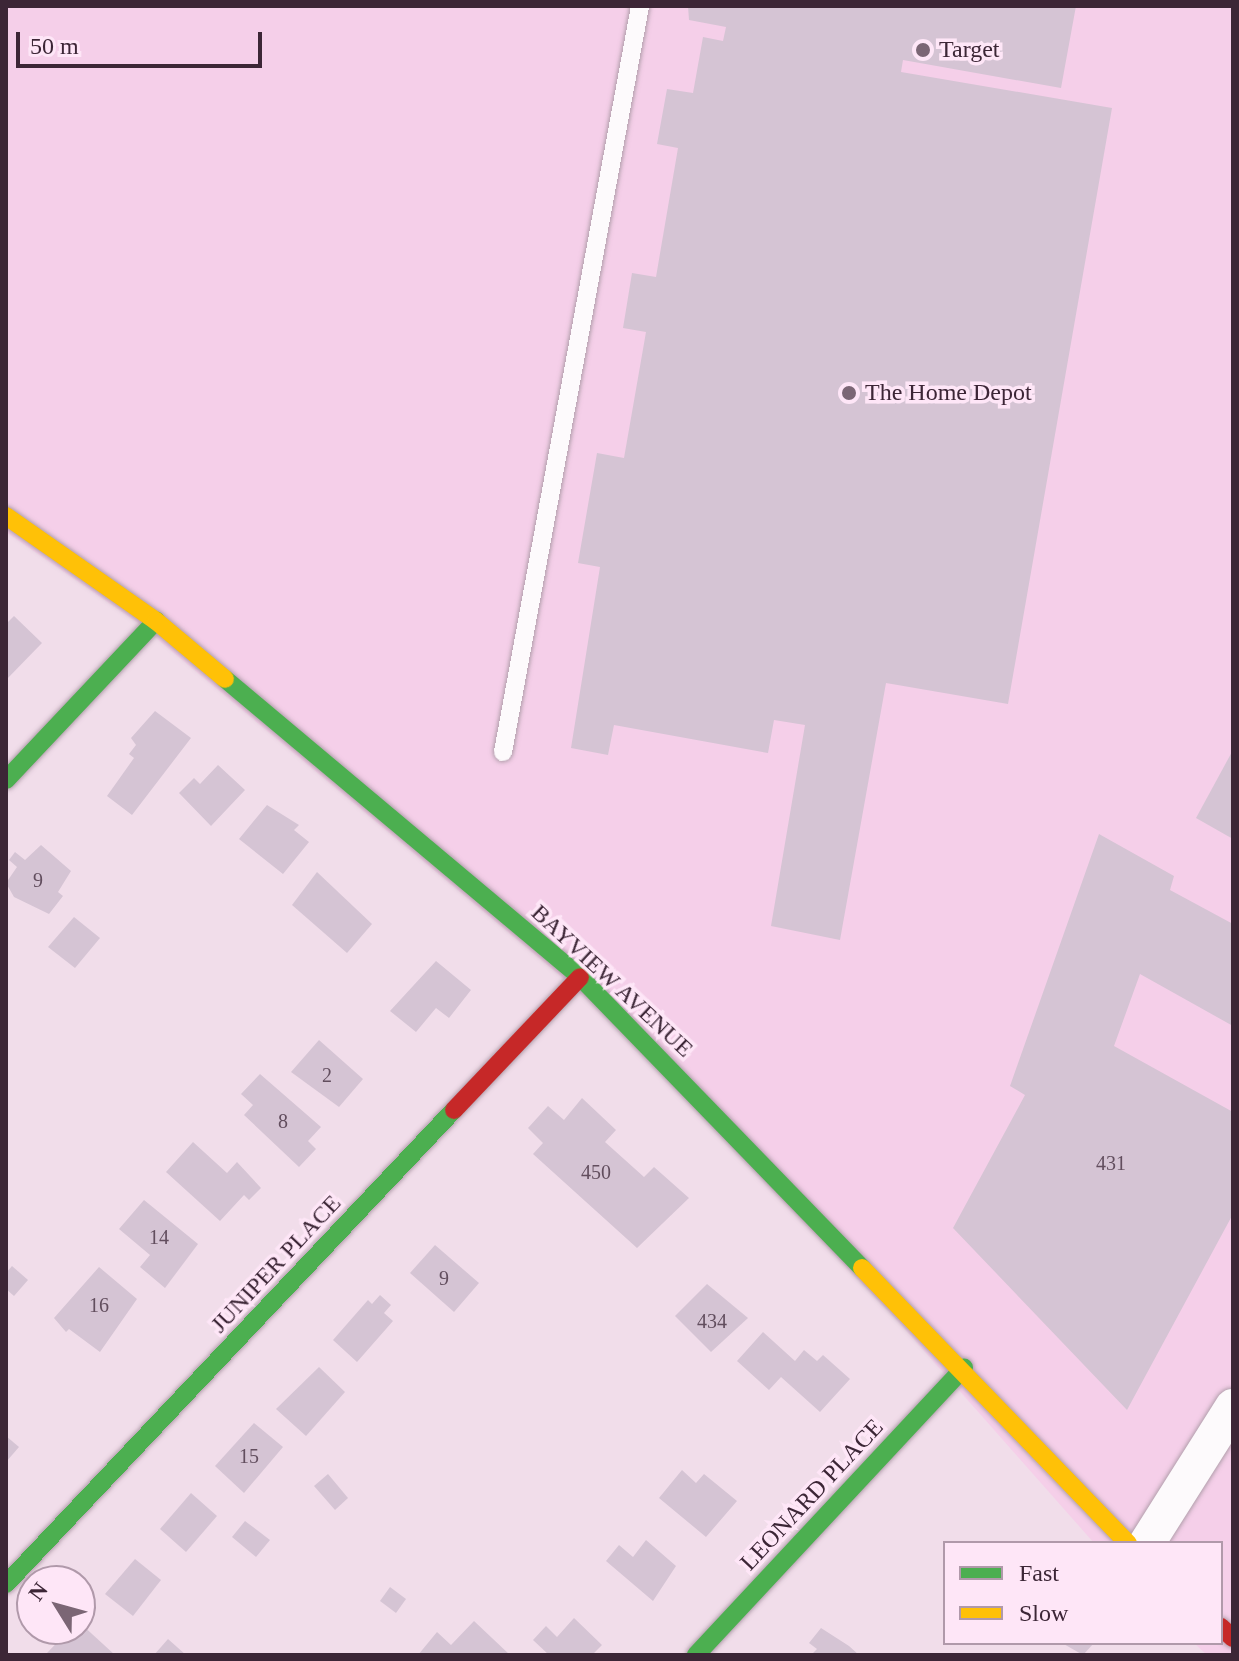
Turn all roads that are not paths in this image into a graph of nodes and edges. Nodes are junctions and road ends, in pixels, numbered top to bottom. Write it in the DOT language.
graph roads {
  1 [pos="640,6"];
  2 [pos="6,516"];
  3 [pos="156,621"];
  4 [pos="503,752"];
  5 [pos="6,780"];
  6 [pos="580,977"];
  7 [pos="964,1368"];
  8 [pos="1233,1407"];
  9 [pos="1126,1541"];
  10 [pos="1148,1541"];
  11 [pos="6,1584"];
  12 [pos="696,1655"];
  1 -- 4 [label="lane"];
  2 -- 3 [label="street, BAYVIEW AVENUE"];
  3 -- 5 [label="street"];
  3 -- 6 [label="street, BAYVIEW AVENUE"];
  6 -- 7 [label="street, BAYVIEW AVENUE"];
  6 -- 11 [label="street, JUNIPER PLACE"];
  7 -- 9 [label="street, BAYVIEW AVENUE"];
  7 -- 12 [label="street, LEONARD PLACE"];
  8 -- 10 [label="street"];
}
